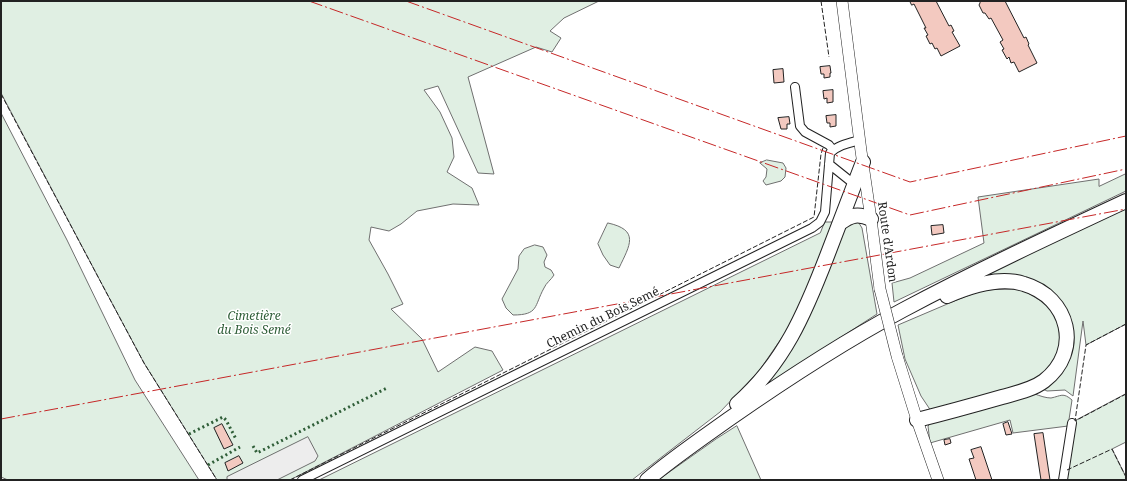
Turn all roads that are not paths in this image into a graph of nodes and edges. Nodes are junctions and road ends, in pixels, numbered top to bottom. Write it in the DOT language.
graph roads {
  1 [pos="842,1"];
  2 [pos="795,87"];
  3 [pos="860,140"];
  4 [pos="833,150"];
  5 [pos="863,162"];
  6 [pos="829,164"];
  7 [pos="854,184"];
  8 [pos="1126,201"];
  9 [pos="871,219"];
  10 [pos="840,223"];
  11 [pos="812,362"];
  12 [pos="917,420"];
  13 [pos="1072,423"];
  14 [pos="667,463"];
  15 [pos="302,480"];
  16 [pos="646,480"];
  17 [pos="938,480"];
  18 [pos="1063,480"];
  1 -- 3 [label="main road, Route d'Ardon"];
  2 -- 4 [label="street"];
  3 -- 4 [label="street"];
  3 -- 5 [label="main road, Route d'Ardon"];
  4 -- 6 [label="street, Chemin du Bois Semé"];
  5 -- 7 [label="highway"];
  5 -- 9 [label="main road, Route d'Ardon"];
  6 -- 7 [label="street"];
  6 -- 15 [label="street, Chemin du Bois Semé"];
  7 -- 10 [label="highway"];
  8 -- 11 [label="highway"];
  9 -- 10 [label="highway"];
  9 -- 12 [label="main road, Route d'Ardon, bridge"];
  10 -- 14 [label="highway"];
  11 -- 12 [label="highway"];
  11 -- 14 [label="highway"];
  12 -- 17 [label="main road, Route d'Ardon"];
  13 -- 18 [label="street"];
  14 -- 16 [label="highway"];
}
